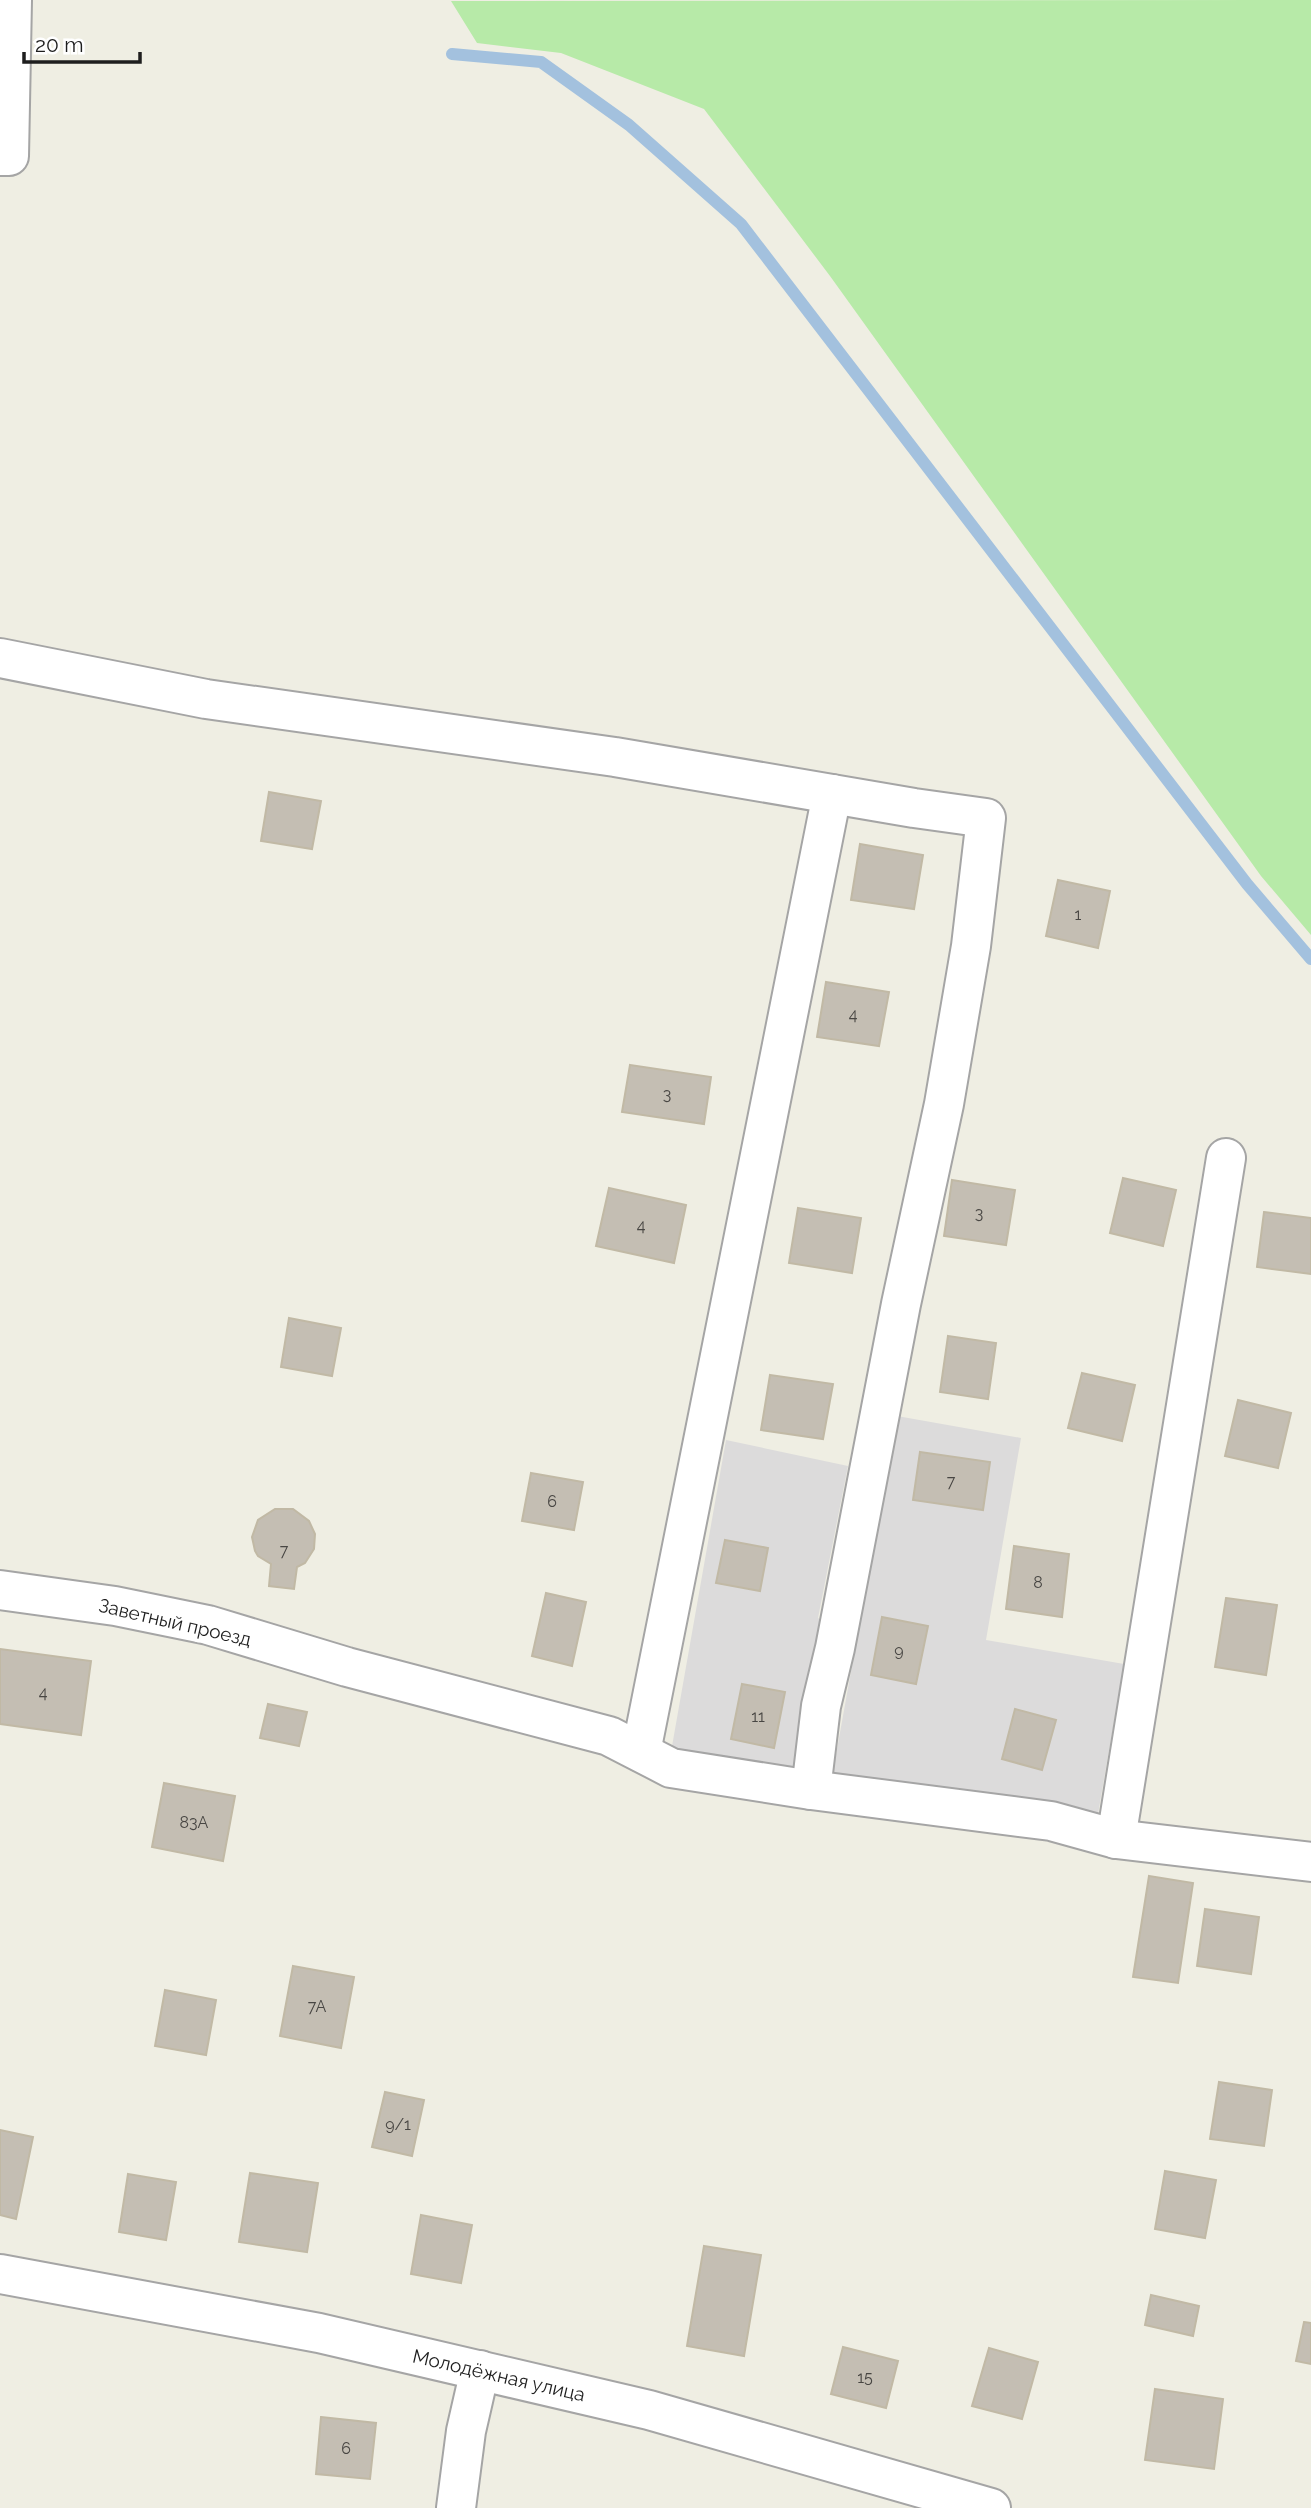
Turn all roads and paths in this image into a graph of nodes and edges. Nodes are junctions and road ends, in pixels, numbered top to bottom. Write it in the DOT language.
graph roads {
  1 [pos="12,0"];
  2 [pos="0,156"];
  3 [pos="0,658"];
  4 [pos="832,794"];
  5 [pos="1226,1158"];
  6 [pos="0,1590"];
  7 [pos="641,1752"];
  8 [pos="811,1790"];
  9 [pos="1116,1839"];
  10 [pos="1311,1862"];
  11 [pos="0,2274"];
  12 [pos="480,2370"];
  13 [pos="456,2508"];
  14 [pos="991,2508"];
  1 -- 2 [label="street"];
  3 -- 4 [label="street"];
  4 -- 7 [label="street"];
  4 -- 8 [label="street"];
  5 -- 9 [label="street"];
  6 -- 7 [label="street, Заветный проезд"];
  7 -- 8 [label="street, Заветный проезд"];
  8 -- 9 [label="street, Заветный проезд"];
  9 -- 10 [label="street, Заветный проезд"];
  11 -- 12 [label="street, Молодёжная улица"];
  12 -- 13 [label="street"];
  12 -- 14 [label="street, Молодёжная улица"];
}
